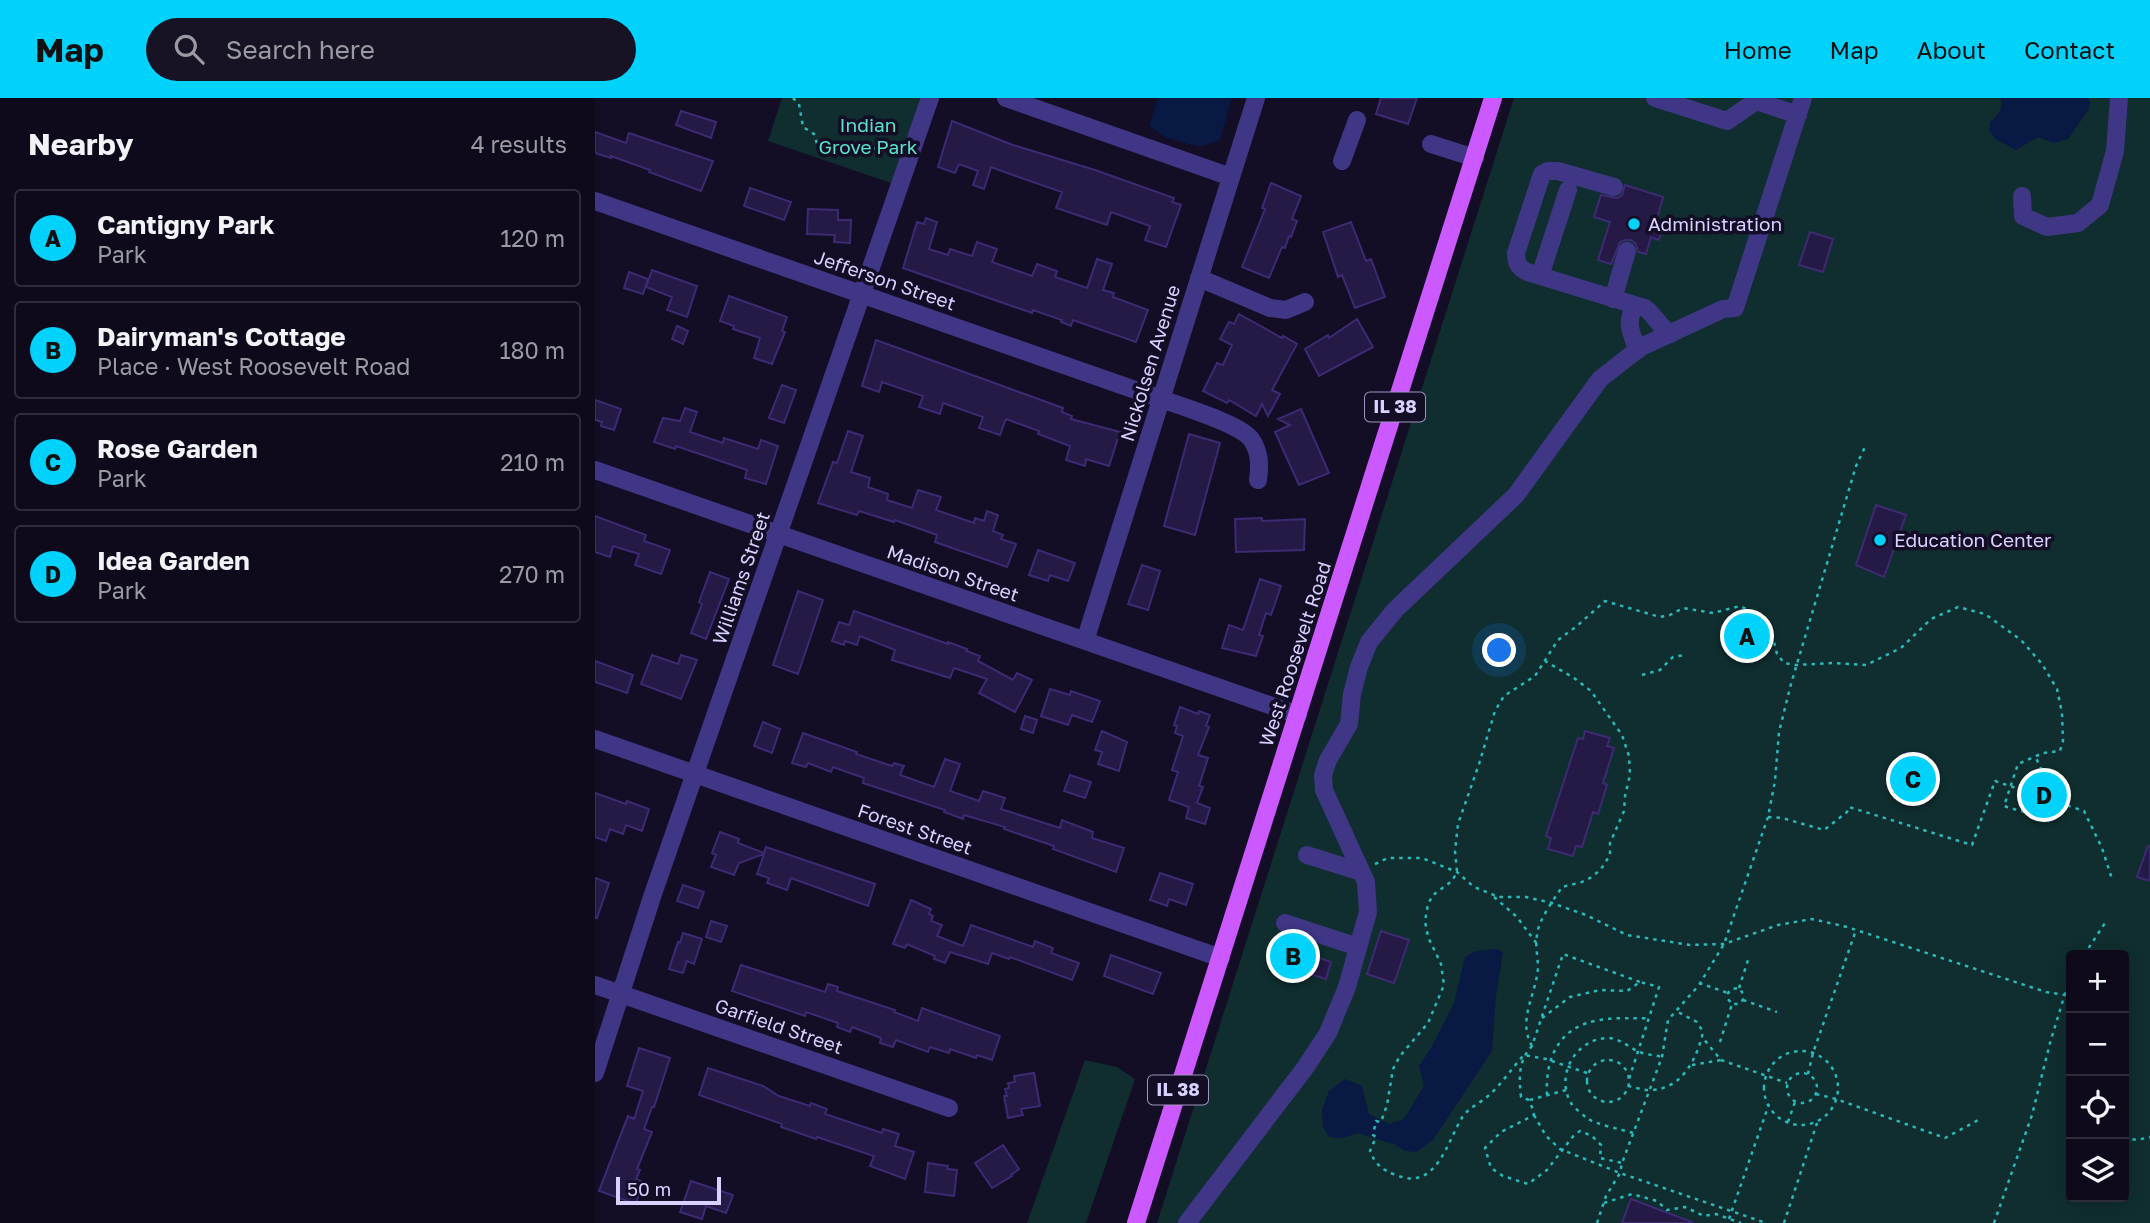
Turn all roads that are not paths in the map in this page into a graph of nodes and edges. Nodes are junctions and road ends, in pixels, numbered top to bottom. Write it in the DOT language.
graph roads {
  1 [pos="930,98"];
  2 [pos="1006,98"];
  3 [pos="1256,98"];
  4 [pos="1493,98"];
  5 [pos="1655,98"];
  6 [pos="2119,98"];
  7 [pos="1757,100"];
  8 [pos="1800,106"];
  9 [pos="1357,120"];
  10 [pos="1431,144"];
  11 [pos="1475,158"];
  12 [pos="1342,161"];
  13 [pos="1231,177"];
  14 [pos="1614,187"];
  15 [pos="1568,190"];
  16 [pos="2022,196"];
  17 [pos="595,201"];
  18 [pos="1627,251"];
  19 [pos="1540,276"];
  20 [pos="1199,278"];
  21 [pos="862,294"];
  22 [pos="1613,299"];
  23 [pos="1305,302"];
  24 [pos="1635,306"];
  25 [pos="1671,334"];
  26 [pos="1638,350"];
  27 [pos="1161,398"];
  28 [pos="595,470"];
  29 [pos="1258,480"];
  30 [pos="778,534"];
  31 [pos="1085,641"];
  32 [pos="1298,715"];
  33 [pos="595,739"];
  34 [pos="695,774"];
  35 [pos="1307,855"];
  36 [pos="1361,872"];
  37 [pos="1285,923"];
  38 [pos="1358,947"];
  39 [pos="1221,958"];
  40 [pos="595,985"];
  41 [pos="621,994"];
  42 [pos="595,1073"];
  43 [pos="949,1108"];
  44 [pos="1136,1223"];
  45 [pos="1187,1223"];
  1 -- 21 [label="street, Williams Street"];
  2 -- 13 [label="street"];
  3 -- 13 [label="street, Nickolsen Avenue"];
  4 -- 11 [label="main road, West Roosevelt Road / IL 38"];
  5 -- 7 [label="street"];
  6 -- 16 [label="street"];
  7 -- 8 [label="street"];
  8 -- 25 [label="street"];
  9 -- 12 [label="street"];
  10 -- 11 [label="street"];
  11 -- 32 [label="main road, West Roosevelt Road / IL 38"];
  13 -- 20 [label="street, Nickolsen Avenue"];
  14 -- 19 [label="street"];
  15 -- 19 [label="street"];
  17 -- 21 [label="street, Jefferson Street"];
  18 -- 22 [label="street"];
  19 -- 22 [label="street"];
  20 -- 23 [label="street"];
  20 -- 27 [label="street, Nickolsen Avenue"];
  21 -- 27 [label="street, Jefferson Street"];
  21 -- 30 [label="street, Williams Street"];
  22 -- 24 [label="street"];
  24 -- 25 [label="street"];
  24 -- 26 [label="street"];
  25 -- 26 [label="street"];
  26 -- 36 [label="street"];
  27 -- 29 [label="street, Jefferson Street"];
  27 -- 31 [label="street, Nickolsen Avenue"];
  28 -- 30 [label="street, Madison Street"];
  30 -- 31 [label="street, Madison Street"];
  30 -- 34 [label="street, Williams Street"];
  31 -- 32 [label="street, Madison Street"];
  32 -- 39 [label="main road, West Roosevelt Road / IL 38"];
  33 -- 34 [label="street, Forest Street"];
  34 -- 39 [label="street, Forest Street"];
  34 -- 41 [label="street, Williams Street"];
  35 -- 36 [label="street"];
  36 -- 38 [label="street"];
  37 -- 38 [label="street"];
  38 -- 45 [label="street"];
  39 -- 44 [label="main road, West Roosevelt Road / IL 38"];
  40 -- 41 [label="street, Garfield Street"];
  41 -- 42 [label="street, Williams Street"];
  41 -- 43 [label="street, Garfield Street"];
}
